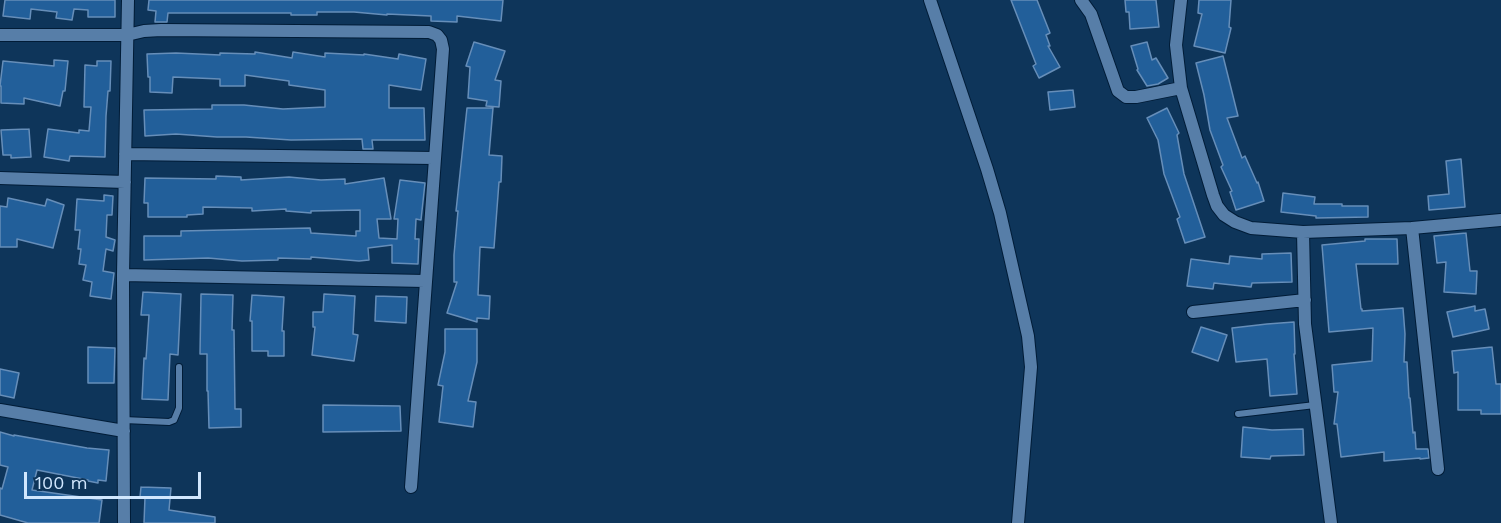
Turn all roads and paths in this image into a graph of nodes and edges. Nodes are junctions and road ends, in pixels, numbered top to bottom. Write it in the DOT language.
graph roads {
  1 [pos="128,0"];
  2 [pos="930,0"];
  3 [pos="1081,0"];
  4 [pos="1181,0"];
  5 [pos="127,34"];
  6 [pos="0,35"];
  7 [pos="1181,87"];
  8 [pos="125,154"];
  9 [pos="434,158"];
  10 [pos="0,178"];
  11 [pos="125,182"];
  12 [pos="1501,220"];
  13 [pos="1412,228"];
  14 [pos="1303,232"];
  15 [pos="123,275"];
  16 [pos="425,282"];
  17 [pos="1305,300"];
  18 [pos="1193,312"];
  19 [pos="179,367"];
  20 [pos="1316,405"];
  21 [pos="0,410"];
  22 [pos="1238,414"];
  23 [pos="124,426"];
  24 [pos="1438,469"];
  25 [pos="411,487"];
  26 [pos="124,523"];
  27 [pos="1018,523"];
  28 [pos="1331,523"];
  1 -- 5 [label="street"];
  2 -- 27 [label="street"];
  3 -- 7 [label="street"];
  4 -- 7 [label="street"];
  5 -- 6 [label="street"];
  5 -- 8 [label="street"];
  5 -- 9 [label="street"];
  7 -- 14 [label="street"];
  8 -- 9 [label="street"];
  8 -- 11 [label="street"];
  9 -- 16 [label="street"];
  10 -- 11 [label="street"];
  11 -- 15 [label="street"];
  12 -- 13 [label="street"];
  13 -- 14 [label="street"];
  13 -- 24 [label="street"];
  14 -- 17 [label="street"];
  15 -- 16 [label="street"];
  15 -- 23 [label="street"];
  16 -- 25 [label="street"];
  17 -- 18 [label="street"];
  17 -- 20 [label="street"];
  19 -- 23 [label="lane"];
  20 -- 22 [label="lane"];
  20 -- 28 [label="street"];
  21 -- 23 [label="street"];
  23 -- 26 [label="street"];
}
